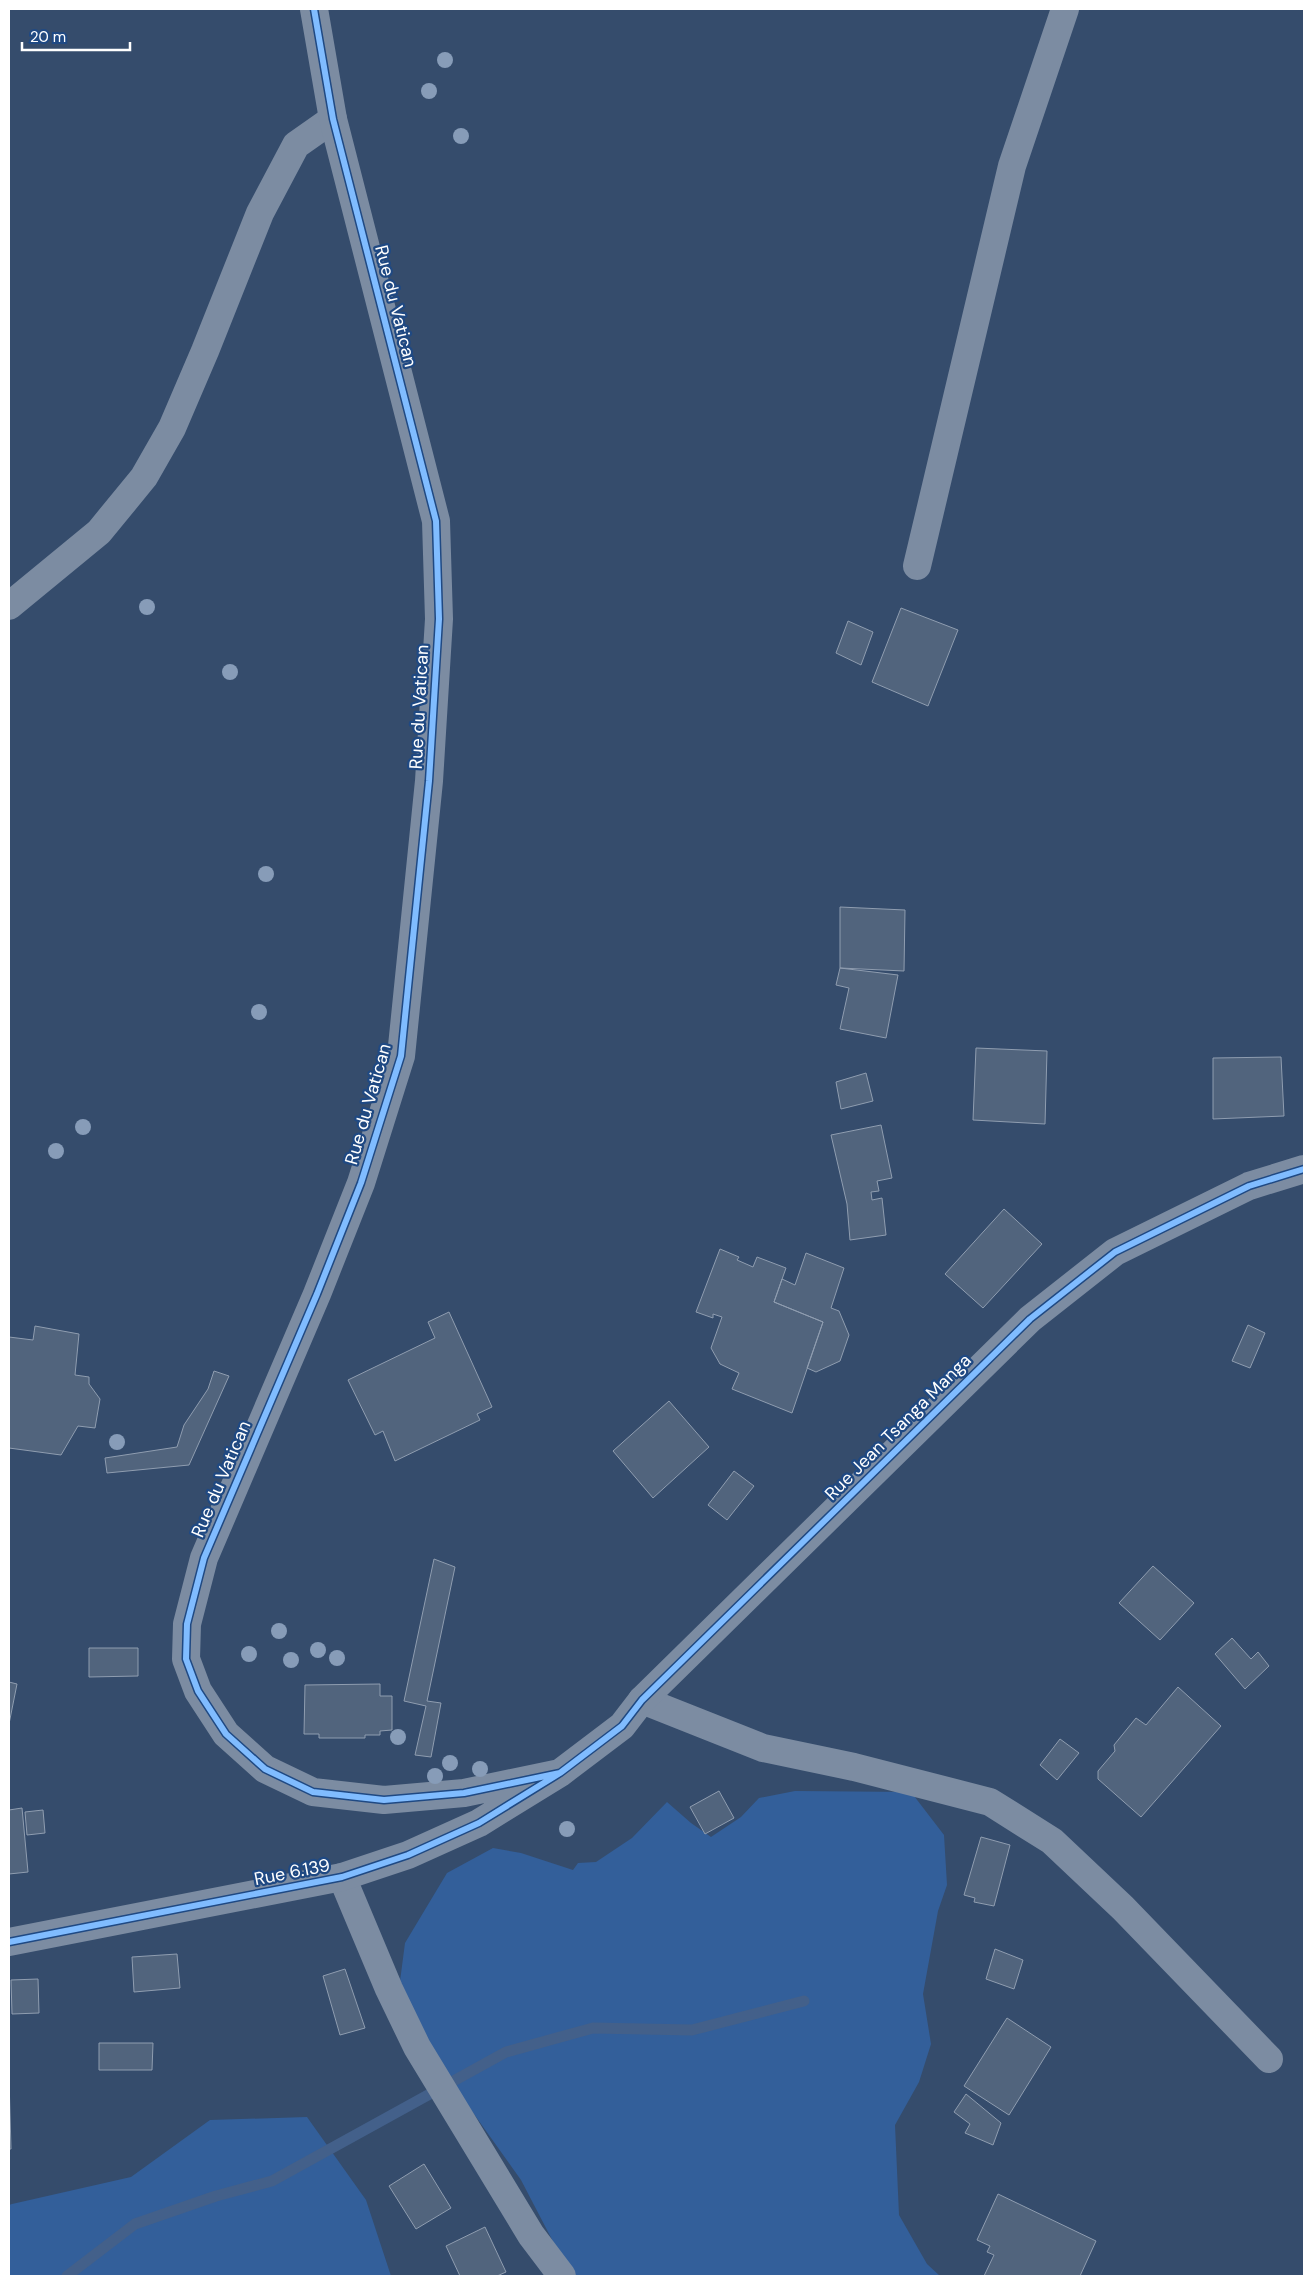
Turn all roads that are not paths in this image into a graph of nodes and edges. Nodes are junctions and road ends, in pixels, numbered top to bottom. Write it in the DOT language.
graph roads {
  1 [pos="314,9"];
  2 [pos="1065,9"];
  3 [pos="333,119"];
  4 [pos="917,566"];
  5 [pos="9,606"];
  6 [pos="1304,1168"];
  7 [pos="642,1700"];
  8 [pos="560,1773"];
  9 [pos="342,1877"];
  10 [pos="9,1942"];
  11 [pos="1270,2059"];
  12 [pos="562,2276"];
  1 -- 3 [label="street, Rue du Vatican"];
  2 -- 4 [label="street"];
  3 -- 5 [label="street"];
  3 -- 8 [label="street, Rue du Vatican"];
  6 -- 7 [label="street, Rue Jean Tsanga Manga"];
  7 -- 8 [label="street, Rue Jean Tsanga Manga"];
  7 -- 11 [label="street"];
  8 -- 9 [label="street, Rue 6.139"];
  9 -- 10 [label="street, Rue 6.139"];
  9 -- 12 [label="street"];
}
